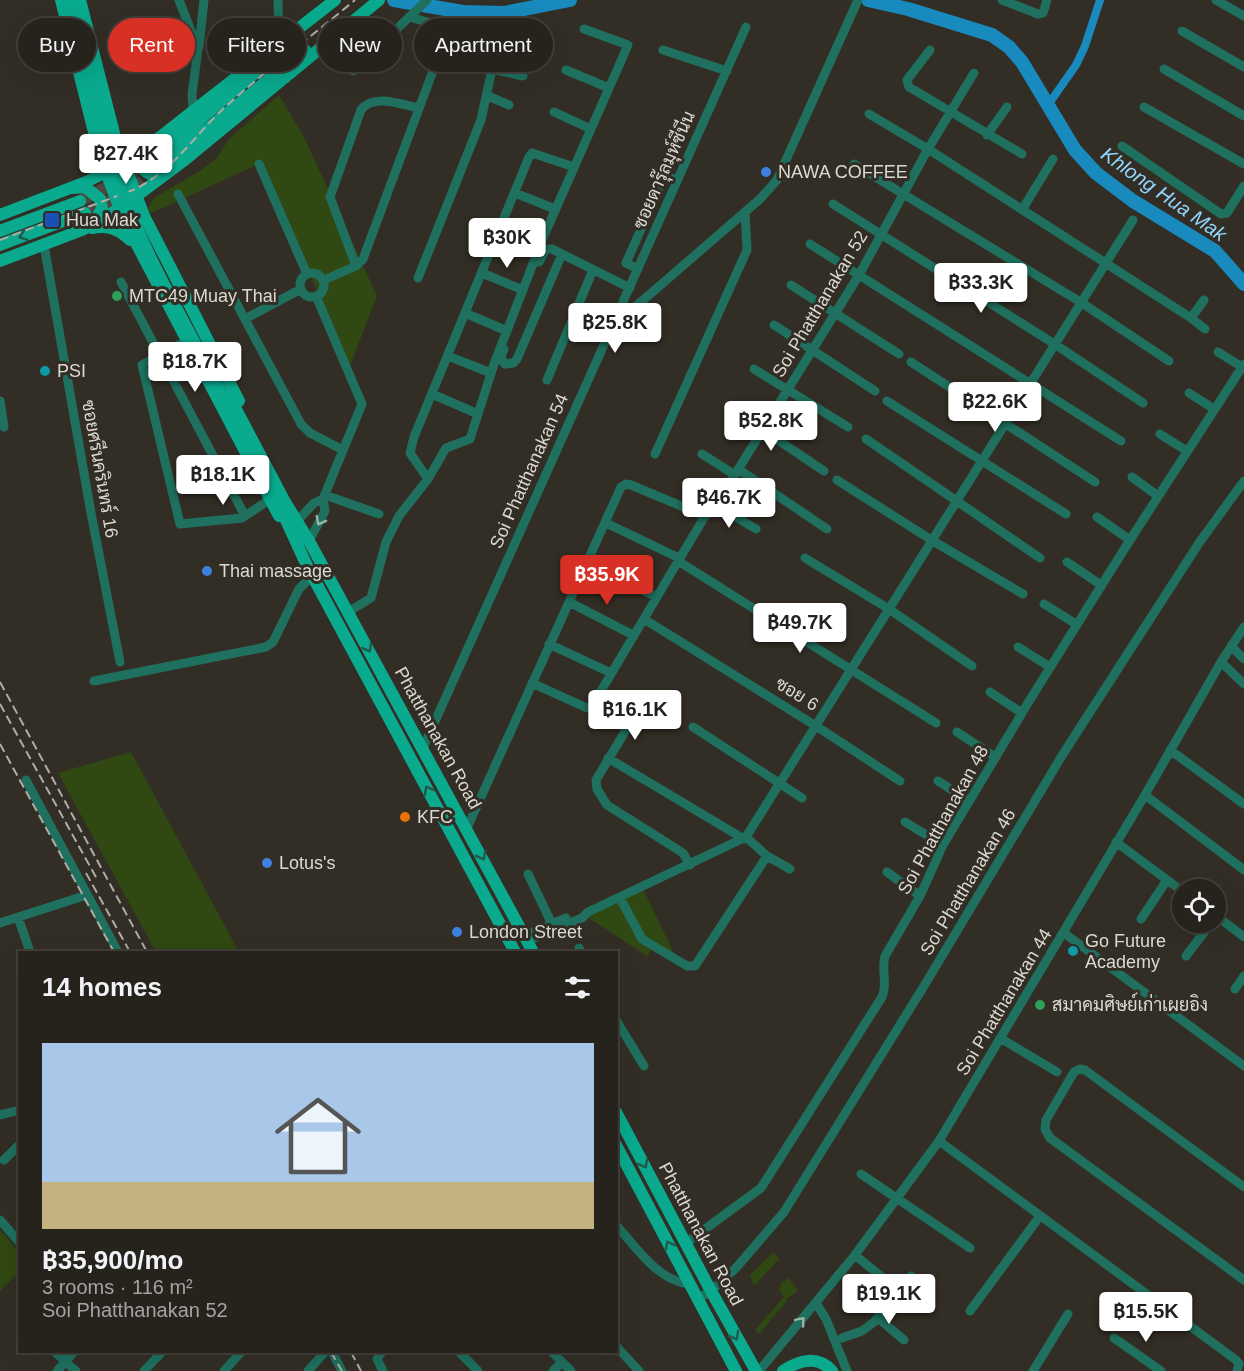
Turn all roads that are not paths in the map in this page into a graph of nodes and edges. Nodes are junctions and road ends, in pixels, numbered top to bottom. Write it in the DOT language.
graph roads {
  1 [pos="61,0"];
  2 [pos="69,0"];
  3 [pos="74,0"];
  4 [pos="80,0"];
  5 [pos="179,0"];
  6 [pos="204,0"];
  7 [pos="278,0"];
  8 [pos="345,0"];
  9 [pos="367,0"];
  10 [pos="379,0"];
  11 [pos="427,0"];
  12 [pos="1002,0"];
  13 [pos="1047,0"];
  14 [pos="1216,0"];
  15 [pos="857,2"];
  16 [pos="331,6"];
  17 [pos="413,13"];
  18 [pos="354,16"];
  19 [pos="1244,16"];
  20 [pos="278,18"];
  21 [pos="427,18"];
  22 [pos="306,24"];
  23 [pos="402,24"];
  24 [pos="746,27"];
  25 [pos="584,29"];
  26 [pos="1182,31"];
  27 [pos="198,49"];
  28 [pos="663,50"];
  29 [pos="930,50"];
  30 [pos="1244,67"];
  31 [pos="1164,69"];
  32 [pos="566,70"];
  33 [pos="727,71"];
  34 [pos="243,72"];
  35 [pos="432,72"];
  36 [pos="492,72"];
  37 [pos="505,72"];
  38 [pos="974,73"];
  39 [pos="523,76"];
  40 [pos="609,88"];
  41 [pos="105,96"];
  42 [pos="488,96"];
  43 [pos="87,103"];
  44 [pos="509,105"];
  45 [pos="1144,106"];
  46 [pos="1007,107"];
  47 [pos="419,108"];
  48 [pos="193,111"];
  49 [pos="554,112"];
  50 [pos="951,112"];
  51 [pos="869,114"];
  52 [pos="1244,116"];
  53 [pos="591,129"];
  54 [pos="987,135"];
  55 [pos="116,141"];
  56 [pos="1122,146"];
  57 [pos="147,147"];
  58 [pos="928,149"];
  59 [pos="1022,154"];
  60 [pos="1053,159"];
  61 [pos="166,162"];
  62 [pos="124,163"];
  63 [pos="259,164"];
  64 [pos="854,164"];
  65 [pos="1244,164"];
  66 [pos="574,167"];
  67 [pos="105,172"];
  68 [pos="677,181"];
  69 [pos="154,184"];
  70 [pos="1244,186"];
  71 [pos="69,188"];
  72 [pos="514,193"];
  73 [pos="178,194"];
  74 [pos="905,194"];
  75 [pos="136,197"];
  76 [pos="833,204"];
  77 [pos="119,209"];
  78 [pos="555,209"];
  79 [pos="1022,210"];
  80 [pos="745,212"];
  81 [pos="0,215"];
  82 [pos="144,216"];
  83 [pos="1134,220"];
  84 [pos="86,228"];
  85 [pos="0,231"];
  86 [pos="499,232"];
  87 [pos="882,235"];
  88 [pos="810,244"];
  89 [pos="0,245"];
  90 [pos="44,245"];
  91 [pos="137,249"];
  92 [pos="538,249"];
  93 [pos="562,254"];
  94 [pos="0,261"];
  95 [pos="1107,264"];
  96 [pos="356,266"];
  97 [pos="638,269"];
  98 [pos="593,270"];
  99 [pos="482,273"];
  100 [pos="307,274"];
  101 [pos="859,275"];
  102 [pos="418,278"];
  103 [pos="324,280"];
  104 [pos="121,282"];
  105 [pos="177,283"];
  106 [pos="791,285"];
  107 [pos="630,288"];
  108 [pos="301,289"];
  109 [pos="523,290"];
  110 [pos="161,293"];
  111 [pos="316,296"];
  112 [pos="1204,300"];
  113 [pos="1082,303"];
  114 [pos="465,313"];
  115 [pos="835,313"];
  116 [pos="1191,318"];
  117 [pos="245,319"];
  118 [pos="774,325"];
  119 [pos="612,327"];
  120 [pos="1205,329"];
  121 [pos="507,331"];
  122 [pos="186,341"];
  123 [pos="1056,345"];
  124 [pos="812,350"];
  125 [pos="1218,352"];
  126 [pos="899,354"];
  127 [pos="160,355"];
  128 [pos="448,356"];
  129 [pos="1169,361"];
  130 [pos="911,362"];
  131 [pos="1243,366"];
  132 [pos="754,369"];
  133 [pos="491,373"];
  134 [pos="547,380"];
  135 [pos="1032,383"];
  136 [pos="788,390"];
  137 [pos="875,391"];
  138 [pos="1189,393"];
  139 [pos="432,394"];
  140 [pos="226,397"];
  141 [pos="0,400"];
  142 [pos="887,402"];
  143 [pos="1143,403"];
  144 [pos="1214,409"];
  145 [pos="733,410"];
  146 [pos="478,414"];
  147 [pos="1006,424"];
  148 [pos="4,427"];
  149 [pos="848,427"];
  150 [pos="763,430"];
  151 [pos="1160,434"];
  152 [pos="866,439"];
  153 [pos="1121,441"];
  154 [pos="343,450"];
  155 [pos="1187,451"];
  156 [pos="655,454"];
  157 [pos="702,454"];
  158 [pos="982,462"];
  159 [pos="824,471"];
  160 [pos="736,472"];
  161 [pos="1132,477"];
  162 [pos="428,479"];
  163 [pos="837,480"];
  164 [pos="1095,482"];
  165 [pos="1244,482"];
  166 [pos="1158,496"];
  167 [pos="324,497"];
  168 [pos="269,500"];
  169 [pos="957,501"];
  170 [pos="716,505"];
  171 [pos="379,514"];
  172 [pos="1066,514"];
  173 [pos="246,516"];
  174 [pos="705,516"];
  175 [pos="1097,517"];
  176 [pos="300,518"];
  177 [pos="606,523"];
  178 [pos="827,529"];
  179 [pos="756,530"];
  180 [pos="1130,540"];
  181 [pos="309,541"];
  182 [pos="933,541"];
  183 [pos="296,543"];
  184 [pos="804,558"];
  185 [pos="1040,558"];
  186 [pos="679,559"];
  187 [pos="588,562"];
  188 [pos="1067,562"];
  189 [pos="312,576"];
  190 [pos="1101,585"];
  191 [pos="1023,594"];
  192 [pos="657,597"];
  193 [pos="569,602"];
  194 [pos="1044,604"];
  195 [pos="889,609"];
  196 [pos="348,612"];
  197 [pos="644,619"];
  198 [pos="1076,624"];
  199 [pos="1244,627"];
  200 [pos="633,635"];
  201 [pos="549,644"];
  202 [pos="1231,646"];
  203 [pos="1018,647"];
  204 [pos="1244,659"];
  205 [pos="120,662"];
  206 [pos="1221,662"];
  207 [pos="972,666"];
  208 [pos="1050,667"];
  209 [pos="851,670"];
  210 [pos="610,673"];
  211 [pos="94,681"];
  212 [pos="532,683"];
  213 [pos="1244,684"];
  214 [pos="990,692"];
  215 [pos="638,710"];
  216 [pos="1022,713"];
  217 [pos="936,723"];
  218 [pos="816,726"];
  219 [pos="693,727"];
  220 [pos="957,732"];
  221 [pos="423,748"];
  222 [pos="1170,750"];
  223 [pos="995,757"];
  224 [pos="608,758"];
  225 [pos="26,780"];
  226 [pos="900,781"];
  227 [pos="938,781"];
  228 [pos="780,783"];
  229 [pos="1145,795"];
  230 [pos="802,798"];
  231 [pos="969,801"];
  232 [pos="1244,804"];
  233 [pos="905,822"];
  234 [pos="467,828"];
  235 [pos="745,838"];
  236 [pos="1116,842"];
  237 [pos="943,845"];
  238 [pos="767,856"];
  239 [pos="690,865"];
  240 [pos="790,869"];
  241 [pos="1244,870"];
  242 [pos="887,872"];
  243 [pos="528,874"];
  244 [pos="1167,880"];
  245 [pos="1172,884"];
  246 [pos="87,895"];
  247 [pos="920,896"];
  248 [pos="620,897"];
  249 [pos="588,912"];
  250 [pos="18,917"];
  251 [pos="1141,919"];
  252 [pos="0,923"];
  253 [pos="552,924"];
  254 [pos="1226,925"];
  255 [pos="1064,933"];
  256 [pos="1204,933"];
  257 [pos="1244,937"];
  258 [pos="528,943"];
  259 [pos="30,951"];
  260 [pos="117,951"];
  261 [pos="514,951"];
  262 [pos="1186,956"];
  263 [pos="1244,976"];
  264 [pos="1235,988"];
  265 [pos="618,1023"];
  266 [pos="1000,1038"];
  267 [pos="644,1066"];
  268 [pos="1244,1066"];
  269 [pos="1057,1072"];
  270 [pos="18,1110"];
  271 [pos="0,1115"];
  272 [pos="618,1116"];
  273 [pos="939,1141"];
  274 [pos="18,1146"];
  275 [pos="618,1149"];
  276 [pos="1,1160"];
  277 [pos="861,1174"];
  278 [pos="1244,1186"];
  279 [pos="898,1200"];
  280 [pos="1040,1216"];
  281 [pos="0,1220"];
  282 [pos="618,1227"];
  283 [pos="16,1232"];
  284 [pos="686,1243"];
  285 [pos="970,1248"];
  286 [pos="855,1255"];
  287 [pos="911,1276"];
  288 [pos="1244,1280"];
  289 [pos="688,1284"];
  290 [pos="711,1291"];
  291 [pos="899,1291"];
  292 [pos="697,1299"];
  293 [pos="816,1303"];
  294 [pos="970,1311"];
  295 [pos="1068,1314"];
  296 [pos="878,1318"];
  297 [pos="842,1338"];
  298 [pos="1114,1338"];
  299 [pos="904,1340"];
  300 [pos="618,1348"];
  301 [pos="56,1353"];
  302 [pos="73,1353"];
  303 [pos="161,1353"];
  304 [pos="240,1353"];
  305 [pos="327,1353"];
  306 [pos="329,1353"];
  307 [pos="381,1353"];
  308 [pos="460,1353"];
  309 [pos="553,1353"];
  310 [pos="66,1362"];
  311 [pos="562,1362"];
  312 [pos="470,1363"];
  313 [pos="57,1371"];
  314 [pos="76,1371"];
  315 [pos="144,1371"];
  316 [pos="224,1371"];
  317 [pos="308,1371"];
  318 [pos="342,1371"];
  319 [pos="383,1371"];
  320 [pos="461,1371"];
  321 [pos="478,1371"];
  322 [pos="553,1371"];
  323 [pos="571,1371"];
  324 [pos="639,1371"];
  325 [pos="736,1371"];
  326 [pos="758,1371"];
  327 [pos="783,1371"];
  328 [pos="832,1371"];
  329 [pos="847,1371"];
  330 [pos="1033,1371"];
  331 [pos="1161,1371"];
  332 [pos="1237,1371"];
  1 -- 43 [label="main road, Phatthanakan Road"];
  2 -- 140 [label="main road, Phatthanakan Road, bridge"];
  3 -- 140 [label="main road, Phatthanakan Road"];
  4 -- 41 [label="main road, Phatthanakan Road"];
  5 -- 27 [label="street"];
  6 -- 27 [label="street"];
  7 -- 20 [label="street"];
  8 -- 16 [label="main road"];
  9 -- 18 [label="main road"];
  10 -- 18 [label="main road"];
  11 -- 17 [label="street"];
  12 -- 13 [label="street"];
  14 -- 19 [label="street"];
  15 -- 80 [label="street, Soi Phatthanakan 54"];
  16 -- 22 [label="main road"];
  16 -- 61 [label="main road"];
  17 -- 21 [label="street"];
  17 -- 23 [label="street"];
  18 -- 61 [label="main road"];
  24 -- 33 [label="street, ซอยดารุ๊ลมุห์ซีนีน"];
  25 -- 40 [label="street"];
  26 -- 30 [label="street"];
  27 -- 48 [label="street"];
  28 -- 33 [label="street"];
  29 -- 50 [label="street"];
  31 -- 52 [label="street"];
  32 -- 40 [label="street"];
  33 -- 68 [label="street, ซอยดารุ๊ลมุห์ซีนีน"];
  34 -- 48 [label="main road"];
  35 -- 47 [label="street"];
  36 -- 42 [label="street"];
  37 -- 39 [label="street"];
  38 -- 50 [label="street, Soi Phatthanakan 52"];
  40 -- 53 [label="street"];
  41 -- 43 [label="main road"];
  41 -- 55 [label="main road, Phatthanakan Road"];
  42 -- 44 [label="street"];
  42 -- 102 [label="street"];
  43 -- 67 [label="main road, Phatthanakan Road"];
  45 -- 65 [label="street"];
  46 -- 54 [label="street"];
  47 -- 96 [label="street"];
  47 -- 96 [label="street"];
  48 -- 57 [label="main road"];
  49 -- 53 [label="street"];
  50 -- 54 [label="street"];
  50 -- 58 [label="street, Soi Phatthanakan 52"];
  51 -- 58 [label="street"];
  53 -- 66 [label="street"];
  54 -- 59 [label="street"];
  55 -- 57 [label="main road"];
  55 -- 62 [label="main road, Phatthanakan Road"];
  56 -- 70 [label="street"];
  57 -- 61 [label="main road"];
  57 -- 62 [label="main road"];
  58 -- 74 [label="street, Soi Phatthanakan 52"];
  58 -- 79 [label="street"];
  60 -- 79 [label="street"];
  61 -- 69 [label="main road"];
  62 -- 67 [label="main road"];
  62 -- 75 [label="main road, Phatthanakan Road"];
  63 -- 100 [label="street"];
  64 -- 74 [label="street"];
  66 -- 72 [label="street"];
  66 -- 78 [label="street"];
  67 -- 71 [label="main road"];
  67 -- 77 [label="main road, Phatthanakan Road"];
  68 -- 97 [label="street, ซอยดารุ๊ลมุห์ซีนีน"];
  68 -- 97 [label="street"];
  69 -- 75 [label="main road"];
  69 -- 82 [label="main road"];
  71 -- 81 [label="main road"];
  71 -- 84 [label="main road"];
  72 -- 78 [label="street"];
  72 -- 86 [label="street"];
  73 -- 117 [label="street"];
  74 -- 87 [label="street, Soi Phatthanakan 52"];
  74 -- 113 [label="street"];
  75 -- 77 [label="main road"];
  75 -- 82 [label="main road, Phatthanakan Road"];
  76 -- 87 [label="street"];
  77 -- 84 [label="main road"];
  77 -- 91 [label="main road, Phatthanakan Road"];
  78 -- 92 [label="street"];
  79 -- 95 [label="street"];
  80 -- 119 [label="street, Soi Phatthanakan 54"];
  80 -- 156 [label="street"];
  82 -- 105 [label="main road, Phatthanakan Road"];
  83 -- 95 [label="street"];
  84 -- 90 [label="main road"];
  84 -- 91 [label="main road"];
  85 -- 89 [label="main road, one-way"];
  86 -- 92 [label="street"];
  86 -- 99 [label="street"];
  87 -- 101 [label="street, Soi Phatthanakan 52"];
  87 -- 123 [label="street"];
  88 -- 101 [label="street"];
  90 -- 94 [label="main road"];
  90 -- 205 [label="street, ซอยศรีนครินทร์ 16"];
  91 -- 110 [label="main road, Phatthanakan Road"];
  92 -- 109 [label="street"];
  93 -- 93 [label="street"];
  93 -- 98 [label="street"];
  95 -- 113 [label="street"];
  95 -- 116 [label="street"];
  96 -- 103 [label="street"];
  97 -- 107 [label="street, ซอยดารุ๊ลมุห์ซีนีน"];
  98 -- 107 [label="street"];
  98 -- 134 [label="street"];
  99 -- 109 [label="street"];
  99 -- 114 [label="street"];
  100 -- 103 [label="street"];
  100 -- 108 [label="street"];
  101 -- 115 [label="street, Soi Phatthanakan 52"];
  101 -- 135 [label="street"];
  103 -- 111 [label="street"];
  104 -- 127 [label="street"];
  105 -- 110 [label="main road"];
  105 -- 176 [label="main road, Phatthanakan Road"];
  106 -- 115 [label="street"];
  107 -- 119 [label="street, ซอยดารุ๊ลมุห์ซีนีน"];
  108 -- 111 [label="street"];
  108 -- 117 [label="street"];
  109 -- 121 [label="street"];
  110 -- 122 [label="main road, Phatthanakan Road"];
  111 -- 154 [label="street"];
  112 -- 116 [label="street"];
  113 -- 123 [label="street"];
  113 -- 129 [label="street"];
  114 -- 121 [label="street"];
  114 -- 128 [label="street"];
  115 -- 124 [label="street, Soi Phatthanakan 52"];
  115 -- 126 [label="street"];
  116 -- 120 [label="street"];
  117 -- 154 [label="street"];
  118 -- 124 [label="street"];
  119 -- 221 [label="street, Soi Phatthanakan 54"];
  121 -- 133 [label="street"];
  122 -- 127 [label="street"];
  122 -- 168 [label="main road, Phatthanakan Road"];
  123 -- 135 [label="street"];
  123 -- 143 [label="street"];
  124 -- 136 [label="street, Soi Phatthanakan 52"];
  124 -- 137 [label="street"];
  125 -- 131 [label="street"];
  127 -- 173 [label="street"];
  127 -- 173 [label="street"];
  128 -- 133 [label="street"];
  128 -- 139 [label="street"];
  130 -- 147 [label="street"];
  131 -- 144 [label="street, Soi Phatthanakan 48"];
  132 -- 136 [label="street"];
  133 -- 146 [label="street"];
  135 -- 147 [label="street"];
  135 -- 153 [label="street"];
  136 -- 149 [label="street"];
  136 -- 150 [label="street, Soi Phatthanakan 52"];
  138 -- 144 [label="street"];
  139 -- 146 [label="street"];
  139 -- 162 [label="street"];
  140 -- 181 [label="main road, Phatthanakan Road"];
  140 -- 183 [label="main road, Phatthanakan Road"];
  141 -- 148 [label="street"];
  142 -- 158 [label="street"];
  144 -- 155 [label="street, Soi Phatthanakan 48"];
  145 -- 150 [label="street"];
  146 -- 162 [label="street"];
  147 -- 158 [label="street"];
  147 -- 164 [label="street"];
  150 -- 159 [label="street"];
  150 -- 160 [label="street, Soi Phatthanakan 52"];
  151 -- 155 [label="street"];
  152 -- 169 [label="street"];
  154 -- 167 [label="street"];
  155 -- 166 [label="street, Soi Phatthanakan 48"];
  157 -- 160 [label="street"];
  158 -- 169 [label="street"];
  158 -- 172 [label="street"];
  160 -- 170 [label="street, Soi Phatthanakan 52"];
  160 -- 178 [label="street"];
  161 -- 166 [label="street"];
  162 -- 196 [label="street"];
  163 -- 182 [label="street"];
  165 -- 290 [label="street, Soi Phatthanakan 46"];
  166 -- 180 [label="street, Soi Phatthanakan 48"];
  167 -- 171 [label="street"];
  167 -- 176 [label="street"];
  167 -- 181 [label="street, one-way"];
  168 -- 173 [label="street"];
  168 -- 183 [label="main road, Phatthanakan Road"];
  169 -- 182 [label="street"];
  169 -- 185 [label="street"];
  170 -- 174 [label="street, Soi Phatthanakan 52"];
  170 -- 179 [label="street"];
  174 -- 177 [label="street"];
  174 -- 186 [label="street, Soi Phatthanakan 52"];
  175 -- 180 [label="street"];
  176 -- 181 [label="main road, Phatthanakan Road"];
  177 -- 186 [label="street"];
  177 -- 187 [label="street"];
  180 -- 190 [label="street, Soi Phatthanakan 48"];
  181 -- 196 [label="main road, Phatthanakan Road"];
  182 -- 191 [label="street"];
  182 -- 195 [label="street"];
  183 -- 189 [label="main road, Phatthanakan Road"];
  184 -- 195 [label="street"];
  186 -- 192 [label="street, Soi Phatthanakan 52"];
  186 -- 209 [label="street"];
  187 -- 192 [label="street"];
  187 -- 193 [label="street"];
  188 -- 190 [label="street"];
  189 -- 211 [label="street"];
  261 -- 189 [label="main road, Phatthanakan Road, one-way"];
  190 -- 198 [label="street, Soi Phatthanakan 48"];
  192 -- 197 [label="street, Soi Phatthanakan 52"];
  193 -- 200 [label="street"];
  193 -- 201 [label="street"];
  194 -- 198 [label="street"];
  195 -- 207 [label="street"];
  195 -- 209 [label="street"];
  196 -- 221 [label="main road, Phatthanakan Road, one-way"];
  197 -- 200 [label="street, Soi Phatthanakan 52"];
  197 -- 218 [label="street, ซอย 6"];
  198 -- 208 [label="street, Soi Phatthanakan 48"];
  199 -- 202 [label="street, Soi Phatthanakan 44"];
  200 -- 210 [label="street, Soi Phatthanakan 52"];
  201 -- 210 [label="street"];
  201 -- 212 [label="street"];
  202 -- 204 [label="street"];
  202 -- 206 [label="street, Soi Phatthanakan 44"];
  203 -- 208 [label="street"];
  206 -- 213 [label="street"];
  206 -- 222 [label="street, Soi Phatthanakan 44"];
  208 -- 216 [label="street, Soi Phatthanakan 48"];
  209 -- 217 [label="street"];
  209 -- 218 [label="street"];
  210 -- 212 [label="street, Soi Phatthanakan 52"];
  212 -- 234 [label="street"];
  214 -- 216 [label="street"];
  215 -- 224 [label="street"];
  216 -- 223 [label="street, Soi Phatthanakan 48"];
  218 -- 226 [label="street, ซอย 6"];
  218 -- 228 [label="street"];
  219 -- 228 [label="street"];
  220 -- 223 [label="street"];
  221 -- 234 [label="main road, Phatthanakan Road"];
  222 -- 229 [label="street, Soi Phatthanakan 44"];
  222 -- 232 [label="street"];
  223 -- 231 [label="street, Soi Phatthanakan 48"];
  224 -- 235 [label="street"];
  224 -- 239 [label="street"];
  225 -- 246 [label="street"];
  227 -- 231 [label="street"];
  228 -- 230 [label="street"];
  228 -- 235 [label="street"];
  229 -- 236 [label="street, Soi Phatthanakan 44"];
  229 -- 241 [label="street"];
  231 -- 237 [label="street, Soi Phatthanakan 48"];
  233 -- 237 [label="street"];
  234 -- 258 [label="main road, Phatthanakan Road, one-way"];
  235 -- 238 [label="street"];
  235 -- 239 [label="street"];
  236 -- 244 [label="street"];
  236 -- 255 [label="street, Soi Phatthanakan 44"];
  237 -- 247 [label="street, Soi Phatthanakan 48"];
  238 -- 240 [label="street"];
  238 -- 248 [label="street"];
  239 -- 248 [label="street"];
  242 -- 247 [label="street"];
  243 -- 253 [label="street"];
  244 -- 245 [label="street"];
  244 -- 251 [label="street"];
  246 -- 250 [label="street"];
  246 -- 260 [label="street"];
  247 -- 284 [label="street, Soi Phatthanakan 48"];
  248 -- 249 [label="street"];
  249 -- 253 [label="street"];
  249 -- 258 [label="street"];
  250 -- 252 [label="street"];
  250 -- 259 [label="street"];
  253 -- 258 [label="street"];
  254 -- 257 [label="street"];
  255 -- 266 [label="street, Soi Phatthanakan 44"];
  255 -- 268 [label="street"];
  256 -- 262 [label="street"];
  263 -- 264 [label="street"];
  265 -- 267 [label="street"];
  266 -- 269 [label="street"];
  266 -- 273 [label="street, Soi Phatthanakan 44"];
  270 -- 271 [label="street"];
  272 -- 284 [label="main road, Phatthanakan Road, one-way"];
  273 -- 279 [label="street, Soi Phatthanakan 44"];
  273 -- 280 [label="street"];
  274 -- 276 [label="street"];
  289 -- 275 [label="main road, Phatthanakan Road, one-way"];
  277 -- 279 [label="street"];
  278 -- 288 [label="street"];
  279 -- 285 [label="street"];
  279 -- 286 [label="street, Soi Phatthanakan 44"];
  280 -- 294 [label="street"];
  280 -- 332 [label="street"];
  281 -- 283 [label="street"];
  282 -- 289 [label="street"];
  284 -- 290 [label="main road, Phatthanakan Road"];
  286 -- 291 [label="street"];
  286 -- 293 [label="street, Soi Phatthanakan 44"];
  287 -- 291 [label="street"];
  289 -- 292 [label="main road, Phatthanakan Road"];
  290 -- 292 [label="street, Soi Phatthanakan 46"];
  290 -- 326 [label="main road, Phatthanakan Road, one-way"];
  291 -- 296 [label="street"];
  292 -- 325 [label="main road, Phatthanakan Road"];
  326 -- 293 [label="street, Soi Phatthanakan 44, one-way"];
  293 -- 329 [label="street"];
  295 -- 330 [label="street"];
  296 -- 297 [label="street"];
  296 -- 299 [label="street"];
  298 -- 331 [label="street"];
  300 -- 324 [label="street"];
  301 -- 310 [label="street"];
  302 -- 310 [label="street"];
  303 -- 315 [label="street"];
  304 -- 316 [label="street"];
  305 -- 317 [label="street"];
  306 -- 318 [label="street"];
  307 -- 319 [label="street"];
  308 -- 312 [label="street"];
  309 -- 311 [label="street"];
  310 -- 313 [label="street"];
  310 -- 314 [label="street"];
  311 -- 322 [label="street"];
  311 -- 323 [label="street"];
  312 -- 320 [label="street"];
  312 -- 321 [label="street"];
  327 -- 328 [label="main road"];
}
